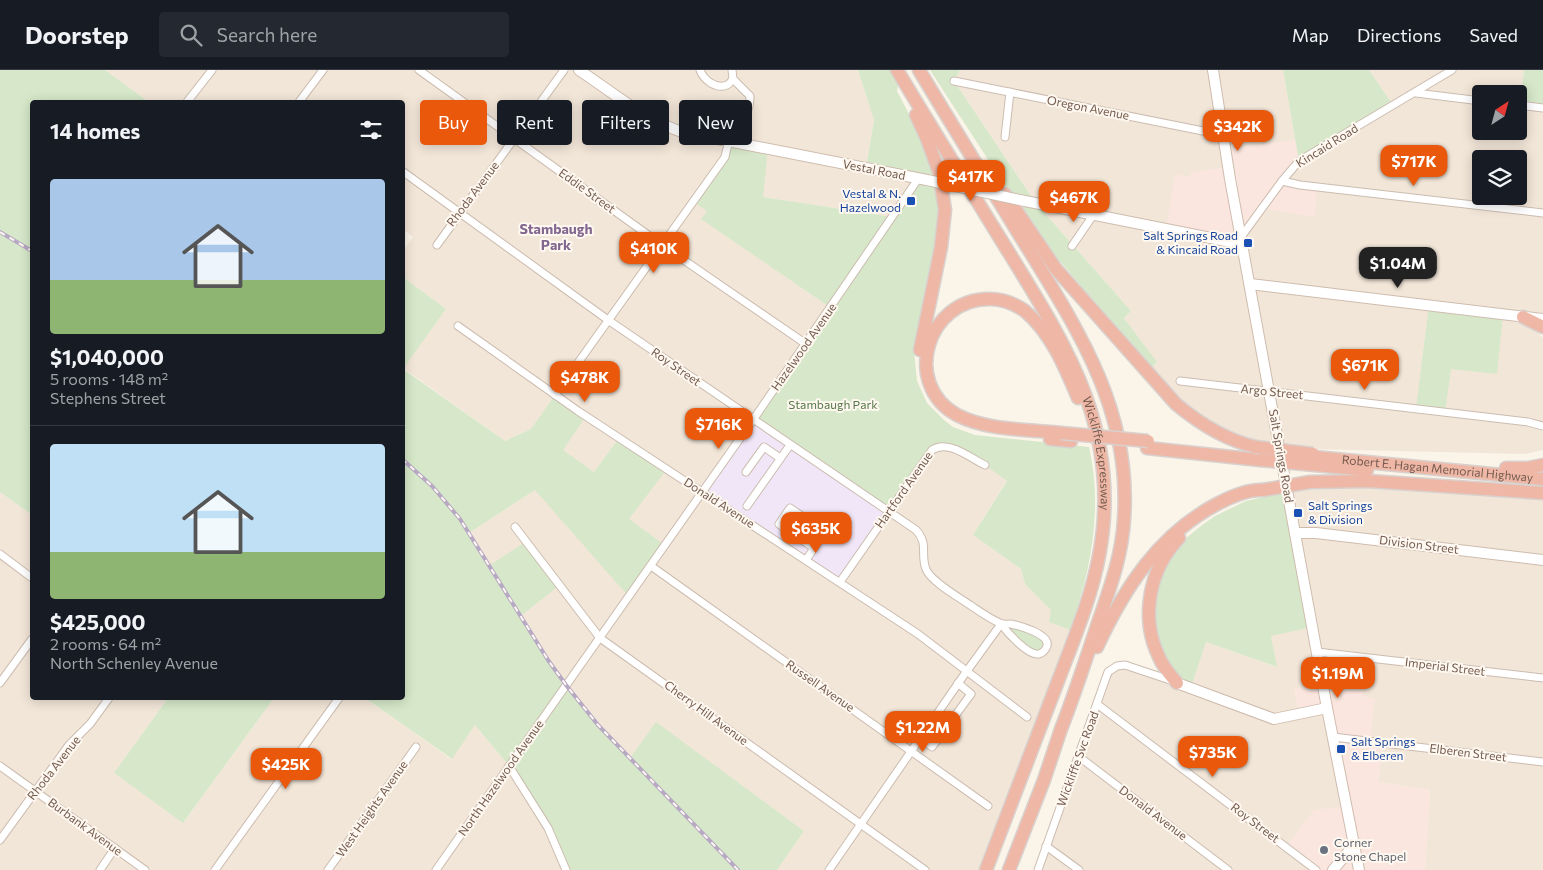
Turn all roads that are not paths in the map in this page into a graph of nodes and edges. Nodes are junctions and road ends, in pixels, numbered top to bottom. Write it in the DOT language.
graph roads {
  1 [pos="212,70"];
  2 [pos="323,70"];
  3 [pos="419,70"];
  4 [pos="564,70"];
  5 [pos="579,70"];
  6 [pos="700,70"];
  7 [pos="732,70"];
  8 [pos="919,70"];
  9 [pos="1213,70"];
  10 [pos="1452,70"];
  11 [pos="899,73"];
  12 [pos="733,79"];
  13 [pos="954,81"];
  14 [pos="1010,92"];
  15 [pos="1416,93"];
  16 [pos="189,100"];
  17 [pos="304,100"];
  18 [pos="542,100"];
  19 [pos="750,100"];
  20 [pos="1472,100"];
  21 [pos="1528,106"];
  22 [pos="1543,108"];
  23 [pos="947,117"];
  24 [pos="497,125"];
  25 [pos="679,131"];
  26 [pos="1222,133"];
  27 [pos="1004,137"];
  28 [pos="510,145"];
  29 [pos="525,145"];
  30 [pos="728,145"];
  31 [pos="749,145"];
  32 [pos="405,173"];
  33 [pos="923,179"];
  34 [pos="1282,181"];
  35 [pos="459,212"];
  36 [pos="1543,213"];
  37 [pos="1094,214"];
  38 [pos="1241,237"];
  39 [pos="437,245"];
  40 [pos="662,245"];
  41 [pos="1072,246"];
  42 [pos="1250,284"];
  43 [pos="1523,317"];
  44 [pos="1543,318"];
  45 [pos="608,320"];
  46 [pos="458,326"];
  47 [pos="1543,327"];
  48 [pos="806,344"];
  49 [pos="1180,381"];
  50 [pos="1269,391"];
  51 [pos="555,395"];
  52 [pos="753,420"];
  53 [pos="1543,426"];
  54 [pos="1066,437"];
  55 [pos="790,445"];
  56 [pos="1258,453"];
  57 [pos="780,458"];
  58 [pos="1314,459"];
  59 [pos="985,465"];
  60 [pos="1543,465"];
  61 [pos="1467,471"];
  62 [pos="746,472"];
  63 [pos="1543,479"];
  64 [pos="1543,487"];
  65 [pos="1263,490"];
  66 [pos="702,492"];
  67 [pos="1543,493"];
  68 [pos="747,506"];
  69 [pos="889,512"];
  70 [pos="515,526"];
  71 [pos="1295,532"];
  72 [pos="814,548"];
  73 [pos="0,554"];
  74 [pos="806,560"];
  75 [pos="1543,560"];
  76 [pos="651,566"];
  77 [pos="30,576"];
  78 [pos="840,582"];
  79 [pos="1086,604"];
  80 [pos="1001,624"];
  81 [pos="600,638"];
  82 [pos="30,642"];
  83 [pos="1317,652"];
  84 [pos="966,671"];
  85 [pos="1543,678"];
  86 [pos="0,683"];
  87 [pos="958,683"];
  88 [pos="1177,683"];
  89 [pos="566,685"];
  90 [pos="108,700"];
  91 [pos="338,700"];
  92 [pos="1097,704"];
  93 [pos="1327,708"];
  94 [pos="1027,717"];
  95 [pos="1333,737"];
  96 [pos="920,738"];
  97 [pos="416,747"];
  98 [pos="1056,750"];
  99 [pos="911,751"];
  100 [pos="1078,756"];
  101 [pos="1543,762"];
  102 [pos="0,766"];
  103 [pos="509,766"];
  104 [pos="36,791"];
  105 [pos="988,806"];
  106 [pos="861,824"];
  107 [pos="0,840"];
  108 [pos="1046,846"];
  109 [pos="1353,846"];
  110 [pos="115,848"];
  111 [pos="100,870"];
  112 [pos="145,870"];
  113 [pos="215,870"];
  114 [pos="328,870"];
  115 [pos="436,870"];
  116 [pos="566,870"];
  117 [pos="829,870"];
  118 [pos="925,870"];
  119 [pos="986,870"];
  120 [pos="1009,870"];
  121 [pos="1038,870"];
  122 [pos="1079,870"];
  123 [pos="1228,870"];
  124 [pos="1316,870"];
  125 [pos="1333,870"];
  126 [pos="1359,870"];
  1 -- 16 [label="street"];
  2 -- 17 [label="street"];
  3 -- 24 [label="street, Eddie Street"];
  4 -- 18 [label="street, Rhoda Avenue"];
  5 -- 25 [label="street, Vestal Road"];
  6 -- 12 [label="street"];
  7 -- 12 [label="street"];
  8 -- 23 [label="highway, Wickliffe Expressway"];
  9 -- 26 [label="street, Salt Springs Road"];
  10 -- 15 [label="street, Kincaid Road"];
  11 -- 54 [label="highway"];
  11 -- 79 [label="highway, Wickliffe Expressway"];
  12 -- 19 [label="street"];
  13 -- 14 [label="street, Oregon Avenue"];
  14 -- 26 [label="street, Oregon Avenue"];
  14 -- 27 [label="street"];
  15 -- 20 [label="street"];
  15 -- 34 [label="street, Kincaid Road"];
  21 -- 22 [label="street"];
  23 -- 56 [label="highway"];
  23 -- 98 [label="highway, Wickliffe Expressway"];
  26 -- 38 [label="street, Salt Springs Road"];
  28 -- 35 [label="street, Rhoda Avenue"];
  29 -- 40 [label="street, Eddie Street"];
  30 -- 40 [label="street"];
  31 -- 33 [label="street, Vestal Road"];
  32 -- 35 [label="street, Roy Street"];
  33 -- 37 [label="street, Vestal Road, bridge"];
  33 -- 48 [label="street, Hazelwood Avenue"];
  34 -- 36 [label="street"];
  34 -- 38 [label="street, Kincaid Road"];
  35 -- 39 [label="street, Rhoda Avenue"];
  35 -- 45 [label="street, Roy Street"];
  37 -- 38 [label="street, Vestal Road"];
  37 -- 41 [label="street"];
  38 -- 42 [label="street, Salt Springs Road"];
  40 -- 45 [label="street"];
  40 -- 48 [label="street, Eddie Street"];
  42 -- 43 [label="street"];
  42 -- 50 [label="street, Salt Springs Road"];
  43 -- 44 [label="street"];
  43 -- 47 [label="highway"];
  45 -- 51 [label="street"];
  45 -- 52 [label="street, Roy Street"];
  46 -- 51 [label="street, Donald Avenue"];
  48 -- 52 [label="street, Hazelwood Avenue"];
  49 -- 50 [label="street, Argo Street"];
  50 -- 53 [label="street, Argo Street"];
  50 -- 71 [label="street, Salt Springs Road"];
  51 -- 66 [label="street, Donald Avenue"];
  52 -- 55 [label="street, Roy Street"];
  52 -- 66 [label="street, Hazelwood Avenue"];
  54 -- 56 [label="highway"];
  54 -- 79 [label="highway"];
  55 -- 57 [label="street"];
  55 -- 69 [label="street, Roy Street"];
  56 -- 58 [label="highway, bridge"];
  57 -- 62 [label="street"];
  57 -- 68 [label="street"];
  58 -- 61 [label="highway, Robert E. Hagan Memorial Highway"];
  58 -- 64 [label="highway"];
  59 -- 69 [label="street, Hartford Avenue"];
  60 -- 61 [label="highway"];
  61 -- 63 [label="highway, Robert E. Hagan Memorial Highway"];
  65 -- 67 [label="highway, bridge"];
  65 -- 88 [label="highway"];
  65 -- 98 [label="highway"];
  66 -- 74 [label="street, Donald Avenue"];
  66 -- 76 [label="street, Hazelwood Avenue"];
  69 -- 78 [label="street, Hartford Avenue"];
  69 -- 80 [label="street, Roy Street"];
  70 -- 81 [label="street, Cherry Hill Avenue"];
  71 -- 75 [label="street, Division Street"];
  71 -- 83 [label="street, Salt Springs Road"];
  72 -- 72 [label="street"];
  72 -- 74 [label="street"];
  73 -- 77 [label="street"];
  74 -- 78 [label="street, Donald Avenue"];
  76 -- 81 [label="street, Hazelwood Avenue"];
  76 -- 99 [label="street, Russell Avenue"];
  78 -- 84 [label="street, Donald Avenue"];
  79 -- 119 [label="highway, Wickliffe Expressway"];
  80 -- 80 [label="street, Roy Street"];
  80 -- 84 [label="street"];
  81 -- 89 [label="street, Hazelwood Avenue"];
  81 -- 106 [label="street, Cherry Hill Avenue"];
  82 -- 86 [label="street"];
  83 -- 85 [label="street, Imperial Street"];
  83 -- 93 [label="street, Salt Springs Road"];
  84 -- 87 [label="street"];
  84 -- 94 [label="street, Donald Avenue"];
  87 -- 96 [label="street"];
  87 -- 96 [label="street"];
  88 -- 92 [label="street, Wickliffe Svc Road"];
  88 -- 93 [label="street"];
  89 -- 103 [label="street, North Hazelwood Avenue"];
  90 -- 104 [label="street, Rhoda Avenue"];
  91 -- 113 [label="street"];
  92 -- 100 [label="street, Wickliffe Svc Road"];
  92 -- 124 [label="street, Roy Street"];
  93 -- 95 [label="street, Salt Springs Road"];
  95 -- 101 [label="street, Elberen Street"];
  95 -- 109 [label="street, Salt Springs Road"];
  96 -- 99 [label="street"];
  97 -- 114 [label="street, West Heights Avenue"];
  98 -- 120 [label="highway, Wickliffe Expressway"];
  99 -- 105 [label="street, Russell Avenue"];
  99 -- 106 [label="street"];
  100 -- 108 [label="street, Wickliffe Svc Road"];
  100 -- 123 [label="street, Donald Avenue"];
  102 -- 104 [label="street, Burbank Avenue"];
  103 -- 115 [label="street, North Hazelwood Avenue"];
  103 -- 116 [label="street"];
  104 -- 107 [label="street, Rhoda Avenue"];
  104 -- 110 [label="street, Burbank Avenue"];
  106 -- 117 [label="street"];
  106 -- 118 [label="street, Cherry Hill Avenue"];
  108 -- 121 [label="street, Wickliffe Svc Road"];
  108 -- 122 [label="street"];
  109 -- 125 [label="street"];
  109 -- 126 [label="street, Salt Springs Road"];
  110 -- 111 [label="street"];
  110 -- 112 [label="street, Burbank Avenue"];
}
